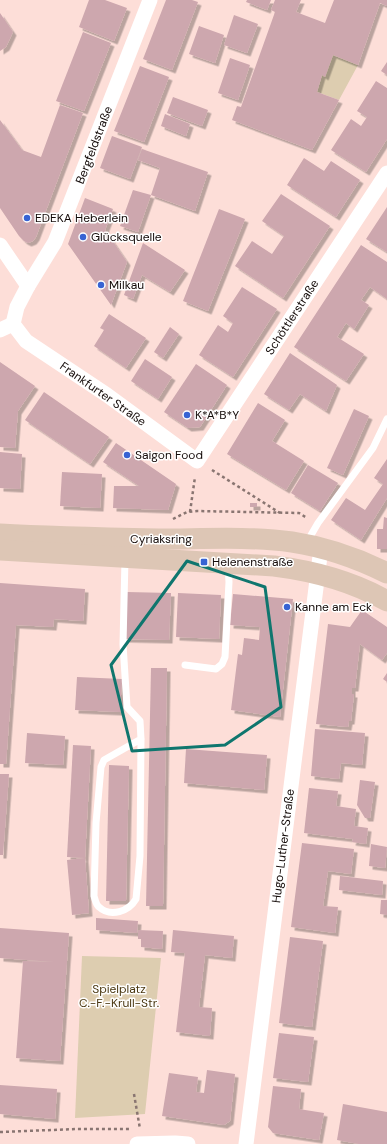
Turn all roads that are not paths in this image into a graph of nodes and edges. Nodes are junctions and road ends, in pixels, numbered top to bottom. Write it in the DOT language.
graph roads {
  1 [pos="150,0"];
  2 [pos="387,172"];
  3 [pos="0,245"];
  4 [pos="28,286"];
  5 [pos="4,326"];
  6 [pos="387,419"];
  7 [pos="197,461"];
  8 [pos="0,534"];
  9 [pos="314,546"];
  10 [pos="0,550"];
  11 [pos="125,557"];
  12 [pos="228,563"];
  13 [pos="387,573"];
  14 [pos="318,574"];
  15 [pos="387,601"];
  16 [pos="185,665"];
  17 [pos="141,739"];
  18 [pos="137,1144"];
  19 [pos="188,1144"];
  20 [pos="246,1144"];
  1 -- 4 [label="street, Bergfeldstraße"];
  2 -- 7 [label="street, Schöttlerstraße"];
  3 -- 4 [label="street"];
  4 -- 5 [label="street, Bergfeldstraße"];
  5 -- 7 [label="street, Frankfurter Straße"];
  6 -- 9 [label="lane"];
  8 -- 9 [label="main road, Cyriaksring"];
  9 -- 13 [label="main road"];
  9 -- 14 [label="street, Hugo-Luther-Straße"];
  10 -- 11 [label="main road, Cyriaksring"];
  11 -- 12 [label="main road, Cyriaksring"];
  11 -- 17 [label="lane"];
  12 -- 14 [label="main road, Cyriaksring"];
  12 -- 16 [label="lane"];
  14 -- 15 [label="main road"];
  14 -- 20 [label="street, Hugo-Luther-Straße"];
  17 -- 17 [label="lane"];
  18 -- 19 [label="street"];
}
